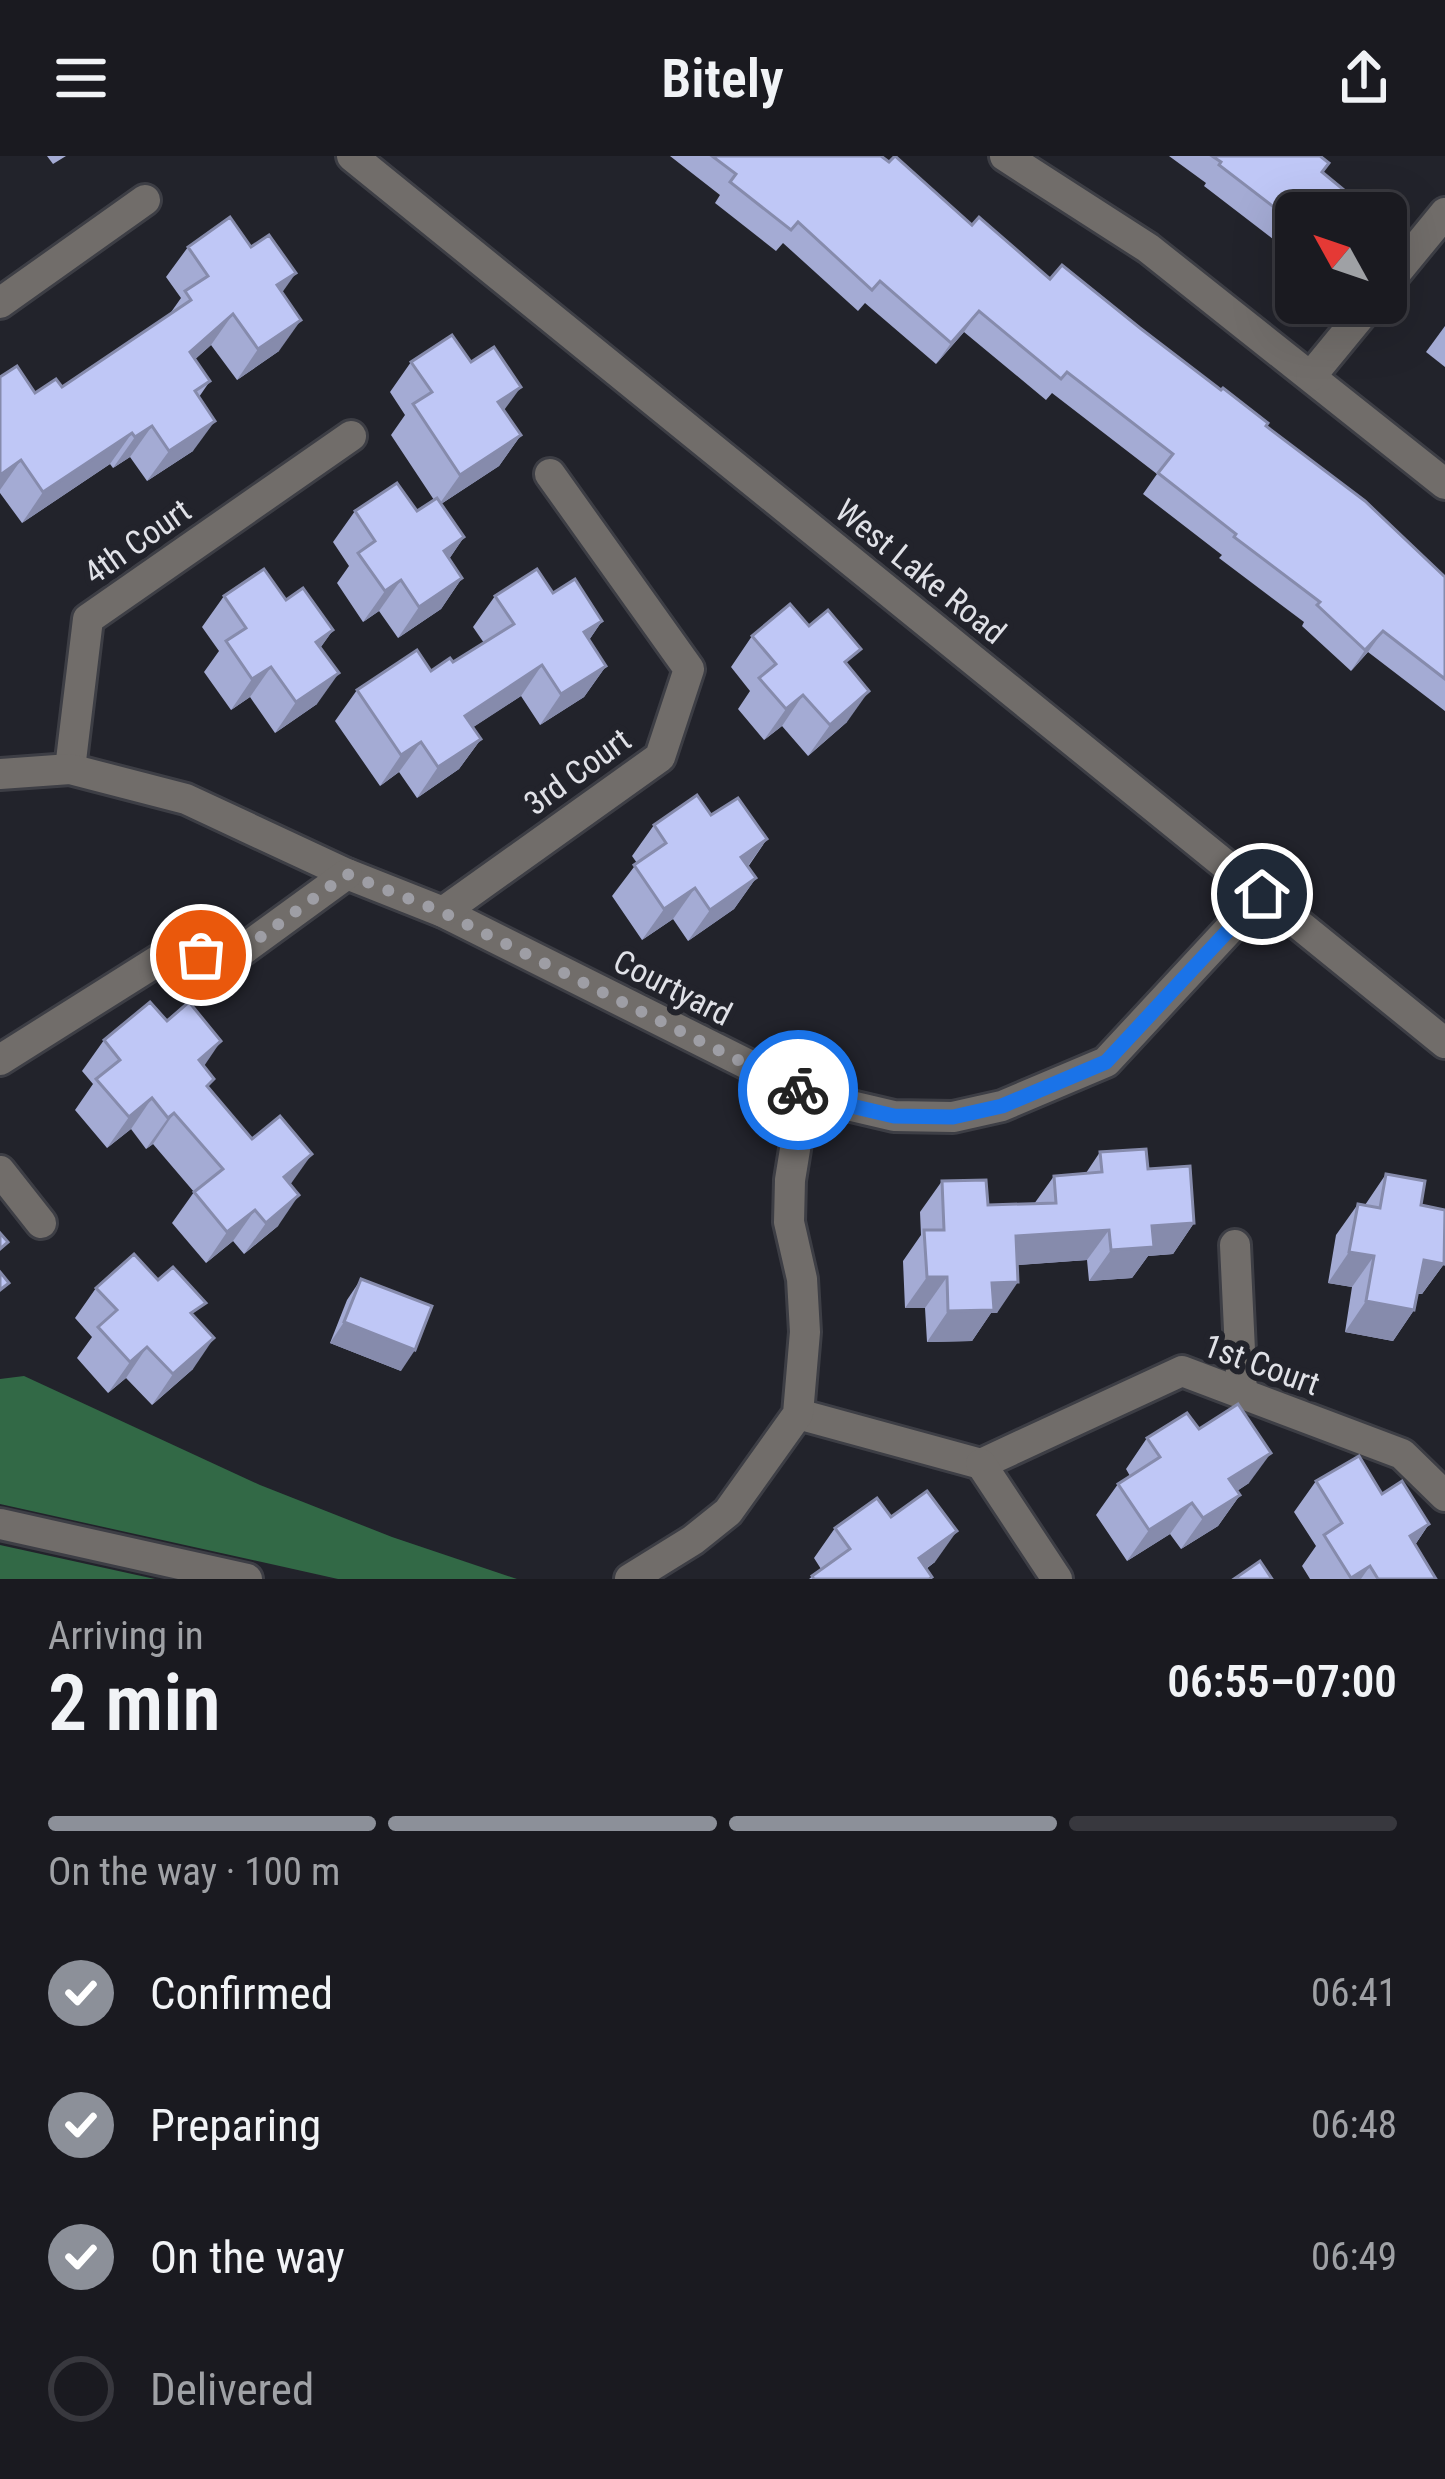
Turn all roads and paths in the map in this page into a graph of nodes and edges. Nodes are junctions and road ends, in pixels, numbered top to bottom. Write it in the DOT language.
graph roads {
  1 [pos="352,156"];
  2 [pos="1005,156"];
  3 [pos="145,200"];
  4 [pos="1445,212"];
  5 [pos="1407,259"];
  6 [pos="0,303"];
  7 [pos="1354,324"];
  8 [pos="1312,376"];
  9 [pos="351,436"];
  10 [pos="550,474"];
  11 [pos="1445,484"];
  12 [pos="70,769"];
  13 [pos="0,774"];
  14 [pos="347,874"];
  15 [pos="1262,894"];
  16 [pos="442,912"];
  17 [pos="1445,1043"];
  18 [pos="0,1060"];
  19 [pos="813,1097"];
  20 [pos="0,1171"];
  21 [pos="41,1223"];
  22 [pos="1235,1245"];
  23 [pos="1242,1394"];
  24 [pos="798,1414"];
  25 [pos="981,1464"];
  26 [pos="1445,1496"];
  27 [pos="0,1525"];
  28 [pos="247,1579"];
  29 [pos="630,1579"];
  30 [pos="1058,1579"];
  1 -- 15 [label="street, West Lake Road"];
  2 -- 8 [label="street"];
  3 -- 6 [label="street"];
  4 -- 5 [label="street"];
  7 -- 8 [label="street"];
  8 -- 11 [label="street"];
  9 -- 12 [label="street, 4th Court"];
  10 -- 16 [label="street, 3rd Court"];
  12 -- 13 [label="street, Courtyard"];
  12 -- 14 [label="street, Courtyard"];
  14 -- 16 [label="street, Courtyard"];
  14 -- 18 [label="street"];
  15 -- 17 [label="street, West Lake Road"];
  15 -- 19 [label="street, Courtyard"];
  16 -- 19 [label="street, Courtyard"];
  19 -- 24 [label="street"];
  20 -- 21 [label="street"];
  22 -- 23 [label="street"];
  23 -- 25 [label="street, 1st Court"];
  23 -- 26 [label="street, 1st Court"];
  24 -- 25 [label="street"];
  24 -- 29 [label="street"];
  25 -- 30 [label="street"];
  27 -- 28 [label="street"];
}
